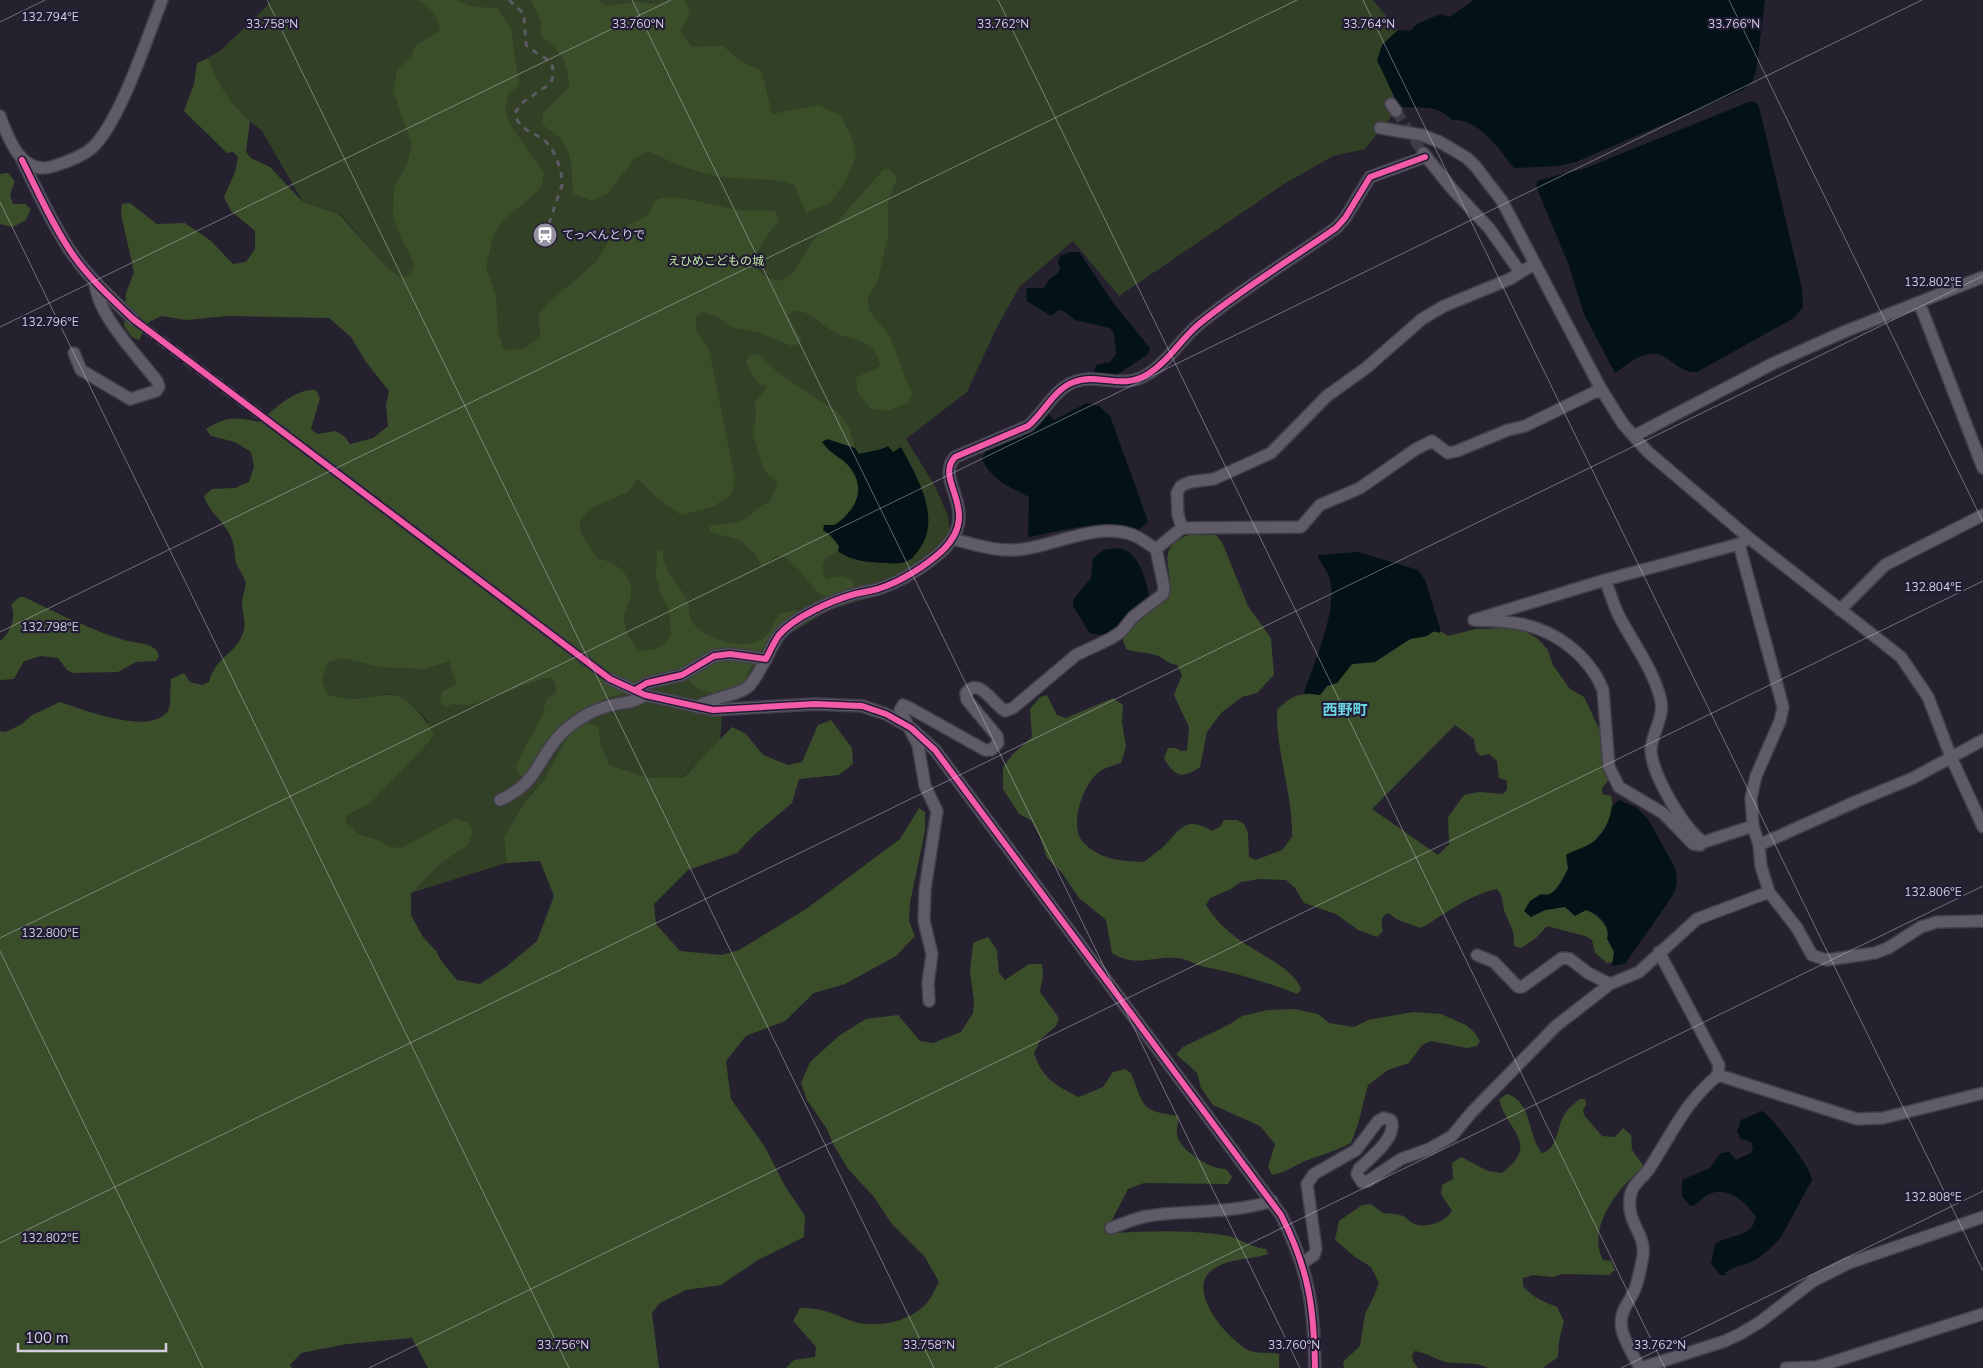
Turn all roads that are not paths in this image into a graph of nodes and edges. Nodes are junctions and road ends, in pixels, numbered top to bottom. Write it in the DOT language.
graph roads {
  1 [pos="162,0"];
  2 [pos="0,116"];
  3 [pos="1380,128"];
  4 [pos="22,160"];
  5 [pos="1534,264"];
  6 [pos="1520,272"];
  7 [pos="1983,277"];
  8 [pos="95,282"];
  9 [pos="1919,302"];
  10 [pos="133,319"];
  11 [pos="74,353"];
  12 [pos="1601,389"];
  13 [pos="1634,436"];
  14 [pos="1983,468"];
  15 [pos="1983,515"];
  16 [pos="1182,528"];
  17 [pos="953,539"];
  18 [pos="1744,541"];
  19 [pos="1156,549"];
  20 [pos="1605,580"];
  21 [pos="1840,610"];
  22 [pos="766,659"];
  23 [pos="610,679"];
  24 [pos="640,693"];
  25 [pos="697,707"];
  26 [pos="911,728"];
  27 [pos="1983,740"];
  28 [pos="1951,757"];
  29 [pos="500,800"];
  30 [pos="1753,826"];
  31 [pos="1983,828"];
  32 [pos="1702,841"];
  33 [pos="1759,845"];
  34 [pos="1769,892"];
  35 [pos="1983,921"];
  36 [pos="1659,952"];
  37 [pos="1477,955"];
  38 [pos="1610,984"];
  39 [pos="929,1001"];
  40 [pos="1718,1075"];
  41 [pos="1983,1093"];
  42 [pos="1272,1201"];
  43 [pos="1983,1217"];
  44 [pos="1111,1228"];
  45 [pos="1303,1263"];
  46 [pos="1983,1314"];
  47 [pos="1817,1367"];
  48 [pos="1315,1368"];
  49 [pos="1640,1368"];
  50 [pos="1786,1368"];
  1 -- 4 [label="street"];
  2 -- 4 [label="street"];
  3 -- 5 [label="street"];
  4 -- 8 [label="street"];
  5 -- 6 [label="street"];
  5 -- 12 [label="street"];
  6 -- 16 [label="street"];
  6 -- 17 [label="street"];
  7 -- 9 [label="street"];
  8 -- 10 [label="street"];
  8 -- 11 [label="street"];
  9 -- 13 [label="street"];
  9 -- 14 [label="street"];
  12 -- 13 [label="street"];
  12 -- 16 [label="street"];
  13 -- 18 [label="street"];
  15 -- 21 [label="street"];
  16 -- 19 [label="street"];
  17 -- 19 [label="street"];
  17 -- 22 [label="street"];
  18 -- 20 [label="street"];
  18 -- 21 [label="street"];
  18 -- 30 [label="street"];
  19 -- 26 [label="street"];
  20 -- 32 [label="street"];
  20 -- 32 [label="street"];
  21 -- 28 [label="street"];
  22 -- 24 [label="street"];
  22 -- 25 [label="street"];
  23 -- 24 [label="street"];
  24 -- 25 [label="street"];
  24 -- 29 [label="street"];
  25 -- 26 [label="street"];
  26 -- 39 [label="street"];
  26 -- 42 [label="street"];
  27 -- 28 [label="street"];
  28 -- 31 [label="street"];
  28 -- 33 [label="street"];
  30 -- 32 [label="street"];
  30 -- 33 [label="street"];
  33 -- 34 [label="street"];
  34 -- 35 [label="street"];
  34 -- 36 [label="street"];
  36 -- 38 [label="street"];
  36 -- 40 [label="street"];
  37 -- 38 [label="street"];
  38 -- 45 [label="street"];
  40 -- 41 [label="street"];
  40 -- 49 [label="street"];
  42 -- 44 [label="street"];
  42 -- 45 [label="street"];
  43 -- 49 [label="street"];
  45 -- 48 [label="street"];
  46 -- 47 [label="street"];
  47 -- 50 [label="street"];
}
